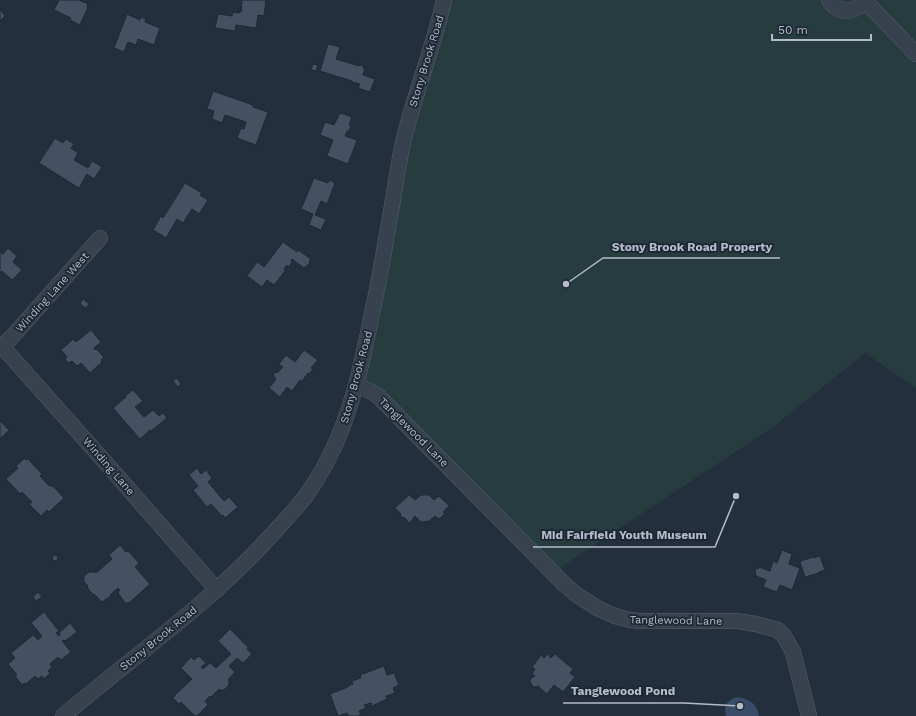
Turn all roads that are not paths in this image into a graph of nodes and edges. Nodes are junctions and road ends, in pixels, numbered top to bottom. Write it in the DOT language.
graph roads {
  1 [pos="444,0"];
  2 [pos="829,0"];
  3 [pos="866,1"];
  4 [pos="916,54"];
  5 [pos="100,238"];
  6 [pos="1,345"];
  7 [pos="356,385"];
  8 [pos="217,590"];
  9 [pos="63,716"];
  10 [pos="809,716"];
  1 -- 7 [label="street, Stony Brook Road"];
  2 -- 3 [label="street"];
  3 -- 4 [label="street"];
  5 -- 6 [label="street, Winding Lane West"];
  6 -- 8 [label="street, Winding Lane"];
  7 -- 8 [label="street, Stony Brook Road"];
  7 -- 10 [label="street, Tanglewood Lane"];
  8 -- 9 [label="street, Stony Brook Road"];
}
